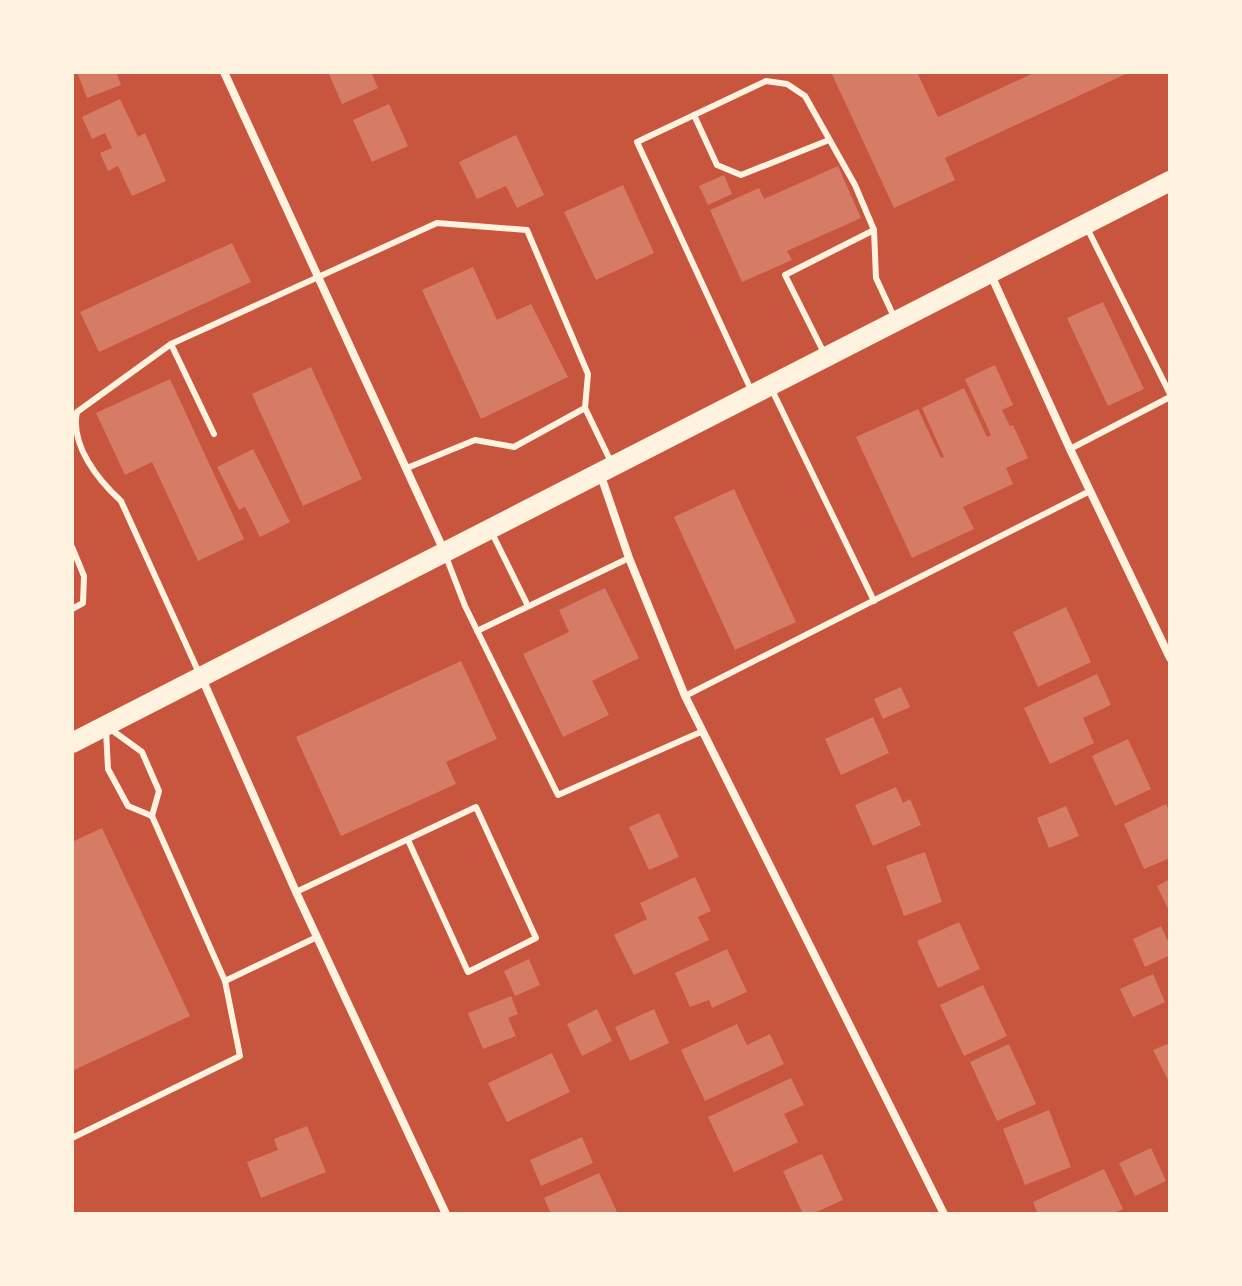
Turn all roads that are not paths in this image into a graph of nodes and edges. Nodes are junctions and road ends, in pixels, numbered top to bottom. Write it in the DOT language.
graph roads {
  1 [pos="224,72"];
  2 [pos="694,115"];
  3 [pos="829,140"];
  4 [pos="1170,181"];
  5 [pos="1085,225"];
  6 [pos="874,230"];
  7 [pos="990,273"];
  8 [pos="318,276"];
  9 [pos="896,322"];
  10 [pos="171,344"];
  11 [pos="827,358"];
  12 [pos="762,390"];
  13 [pos="1170,396"];
  14 [pos="585,408"];
  15 [pos="214,434"];
  16 [pos="1070,449"];
  17 [pos="407,468"];
  18 [pos="607,471"];
  19 [pos="1090,491"];
  20 [pos="490,529"];
  21 [pos="72,547"];
  22 [pos="445,552"];
  23 [pos="629,558"];
  24 [pos="874,601"];
  25 [pos="528,606"];
  26 [pos="72,609"];
  27 [pos="477,631"];
  28 [pos="1170,658"];
  29 [pos="201,676"];
  30 [pos="685,696"];
  31 [pos="106,726"];
  32 [pos="703,731"];
  33 [pos="72,743"];
  34 [pos="152,816"];
  35 [pos="408,840"];
  36 [pos="296,892"];
  37 [pos="317,937"];
  38 [pos="225,981"];
  39 [pos="72,1138"];
  40 [pos="446,1214"];
  41 [pos="944,1214"];
  1 -- 8 [label="street"];
  2 -- 3 [label="lane"];
  2 -- 3 [label="lane"];
  2 -- 12 [label="lane"];
  3 -- 6 [label="lane"];
  4 -- 5 [label="main road"];
  5 -- 7 [label="main road"];
  5 -- 13 [label="lane"];
  6 -- 9 [label="lane"];
  6 -- 11 [label="lane"];
  7 -- 9 [label="main road"];
  7 -- 16 [label="street"];
  8 -- 10 [label="lane"];
  8 -- 14 [label="lane"];
  8 -- 17 [label="street"];
  9 -- 11 [label="main road"];
  10 -- 15 [label="lane"];
  10 -- 29 [label="lane"];
  11 -- 12 [label="main road"];
  12 -- 18 [label="main road"];
  12 -- 24 [label="lane"];
  13 -- 16 [label="lane"];
  14 -- 17 [label="lane"];
  14 -- 18 [label="lane"];
  16 -- 19 [label="street"];
  17 -- 22 [label="street"];
  18 -- 20 [label="main road"];
  18 -- 23 [label="street"];
  19 -- 24 [label="lane"];
  19 -- 28 [label="street"];
  20 -- 22 [label="main road"];
  20 -- 25 [label="lane"];
  21 -- 26 [label="lane"];
  22 -- 27 [label="lane"];
  22 -- 29 [label="main road"];
  23 -- 25 [label="lane"];
  23 -- 30 [label="street"];
  24 -- 30 [label="lane"];
  25 -- 27 [label="lane"];
  27 -- 32 [label="lane"];
  29 -- 31 [label="main road"];
  29 -- 36 [label="street"];
  30 -- 32 [label="street"];
  31 -- 33 [label="main road"];
  31 -- 34 [label="lane"];
  31 -- 34 [label="lane"];
  32 -- 41 [label="street"];
  34 -- 38 [label="lane"];
  35 -- 35 [label="lane"];
  35 -- 36 [label="lane"];
  36 -- 37 [label="street"];
  37 -- 38 [label="lane"];
  37 -- 40 [label="street"];
  38 -- 39 [label="lane"];
}
